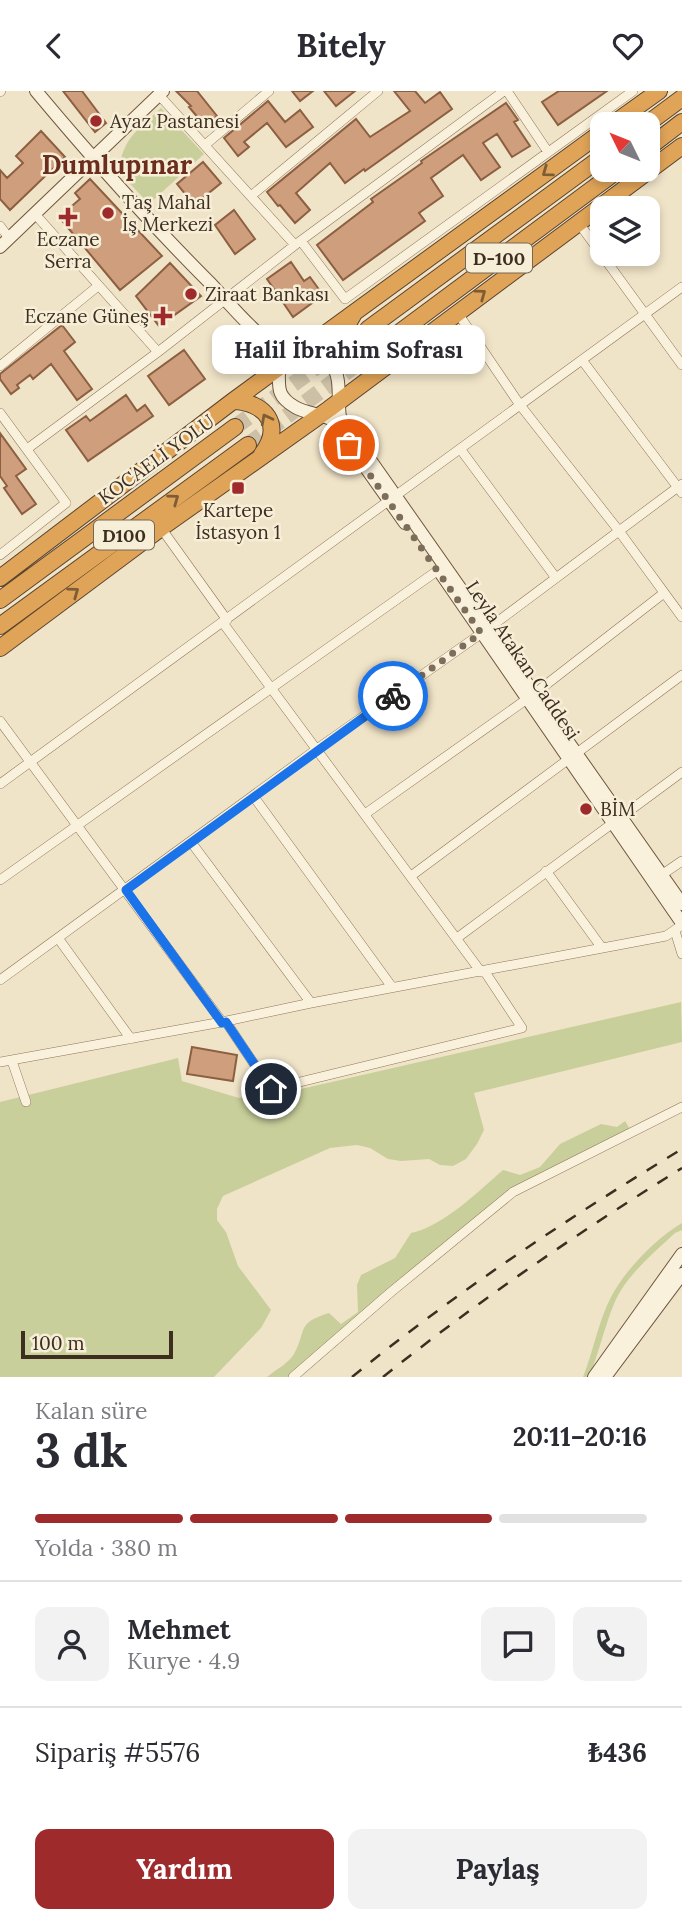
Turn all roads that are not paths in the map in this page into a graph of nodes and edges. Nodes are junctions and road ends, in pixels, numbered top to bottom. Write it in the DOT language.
graph roads {
  1 [pos="36,91"];
  2 [pos="269,91"];
  3 [pos="378,91"];
  4 [pos="505,91"];
  5 [pos="633,91"];
  6 [pos="659,91"];
  7 [pos="161,93"];
  8 [pos="682,98"];
  9 [pos="630,112"];
  10 [pos="660,114"];
  11 [pos="682,122"];
  12 [pos="660,139"];
  13 [pos="590,141"];
  14 [pos="205,145"];
  15 [pos="682,146"];
  16 [pos="548,152"];
  17 [pos="93,159"];
  18 [pos="590,166"];
  19 [pos="602,182"];
  20 [pos="251,196"];
  21 [pos="35,214"];
  22 [pos="578,222"];
  23 [pos="0,226"];
  24 [pos="4,242"];
  25 [pos="298,243"];
  26 [pos="98,286"];
  27 [pos="682,287"];
  28 [pos="226,300"];
  29 [pos="457,311"];
  30 [pos="354,312"];
  31 [pos="645,314"];
  32 [pos="368,329"];
  33 [pos="269,342"];
  34 [pos="380,347"];
  35 [pos="158,352"];
  36 [pos="298,353"];
  37 [pos="402,353"];
  38 [pos="582,360"];
  39 [pos="682,365"];
  40 [pos="0,366"];
  41 [pos="279,366"];
  42 [pos="233,401"];
  43 [pos="520,405"];
  44 [pos="0,413"];
  45 [pos="335,416"];
  46 [pos="235,427"];
  47 [pos="248,445"];
  48 [pos="26,449"];
  49 [pos="461,450"];
  50 [pos="260,457"];
  51 [pos="681,488"];
  52 [pos="393,498"];
  53 [pos="161,528"];
  54 [pos="619,531"];
  55 [pos="0,555"];
  56 [pos="441,567"];
  57 [pos="0,577"];
  58 [pos="556,578"];
  59 [pos="664,593"];
  60 [pos="0,600"];
  61 [pos="682,617"];
  62 [pos="225,621"];
  63 [pos="0,626"];
  64 [pos="485,630"];
  65 [pos="0,646"];
  66 [pos="682,675"];
  67 [pos="271,687"];
  68 [pos="530,697"];
  69 [pos="0,721"];
  70 [pos="317,749"];
  71 [pos="573,758"];
  72 [pos="31,762"];
  73 [pos="682,772"];
  74 [pos="0,784"];
  75 [pos="254,797"];
  76 [pos="365,814"];
  77 [pos="617,820"];
  78 [pos="78,824"];
  79 [pos="191,842"];
  80 [pos="682,861"];
  81 [pos="546,871"];
  82 [pos="411,876"];
  83 [pos="657,878"];
  84 [pos="0,880"];
  85 [pos="126,890"];
  86 [pos="682,904"];
  87 [pos="680,926"];
  88 [pos="58,938"];
  89 [pos="457,938"];
  90 [pos="602,948"];
  91 [pos="682,954"];
  92 [pos="483,972"];
  93 [pos="0,980"];
  94 [pos="392,988"];
  95 [pos="311,1003"];
  96 [pos="224,1022"];
  97 [pos="131,1039"];
  98 [pos="12,1061"];
  99 [pos="0,1062"];
  100 [pos="26,1102"];
  101 [pos="682,1107"];
  102 [pos="682,1254"];
  103 [pos="682,1274"];
  104 [pos="293,1377"];
  105 [pos="594,1377"];
  106 [pos="606,1377"];
  1 -- 17 [label="main road"];
  2 -- 14 [label="street"];
  3 -- 20 [label="street"];
  4 -- 16 [label="street"];
  4 -- 25 [label="street"];
  5 -- 16 [label="street"];
  6 -- 9 [label="highway"];
  7 -- 14 [label="street"];
  7 -- 17 [label="main road"];
  8 -- 10 [label="highway"];
  11 -- 12 [label="highway"];
  13 -- 30 [label="highway, one-way"];
  14 -- 20 [label="street"];
  15 -- 22 [label="highway"];
  16 -- 25 [label="street"];
  17 -- 21 [label="main road"];
  17 -- 28 [label="main road"];
  18 -- 32 [label="highway, D-100"];
  19 -- 34 [label="highway, D-100"];
  20 -- 25 [label="street"];
  21 -- 24 [label="main road"];
  21 -- 26 [label="street"];
  29 -- 22 [label="highway, one-way"];
  22 -- 31 [label="street"];
  23 -- 24 [label="street"];
  25 -- 28 [label="street"];
  26 -- 35 [label="street"];
  26 -- 40 [label="street"];
  27 -- 31 [label="street"];
  28 -- 33 [label="main road"];
  28 -- 35 [label="street"];
  29 -- 37 [label="highway"];
  29 -- 43 [label="street"];
  30 -- 36 [label="highway"];
  30 -- 37 [label="highway"];
  31 -- 38 [label="street"];
  31 -- 39 [label="street"];
  33 -- 36 [label="main road"];
  33 -- 41 [label="main road"];
  35 -- 48 [label="street"];
  36 -- 41 [label="highway"];
  36 -- 45 [label="main road"];
  37 -- 45 [label="highway"];
  38 -- 43 [label="street"];
  38 -- 51 [label="street"];
  41 -- 42 [label="highway"];
  41 -- 45 [label="main road"];
  50 -- 42 [label="highway, one-way"];
  42 -- 57 [label="highway"];
  43 -- 49 [label="street"];
  43 -- 54 [label="street"];
  44 -- 48 [label="street"];
  45 -- 50 [label="highway"];
  45 -- 52 [label="main road, Leyla Atakan Caddesi"];
  46 -- 60 [label="highway, KOCAELİ YOLU / D100"];
  63 -- 47 [label="highway, D100, one-way"];
  48 -- 55 [label="street"];
  49 -- 52 [label="street"];
  49 -- 58 [label="street"];
  50 -- 53 [label="highway"];
  51 -- 54 [label="street"];
  52 -- 56 [label="main road, Leyla Atakan Caddesi"];
  52 -- 62 [label="street"];
  53 -- 62 [label="street"];
  65 -- 53 [label="highway, one-way"];
  54 -- 58 [label="street"];
  54 -- 59 [label="street"];
  56 -- 64 [label="main road, Leyla Atakan Caddesi"];
  56 -- 67 [label="street"];
  58 -- 64 [label="street"];
  59 -- 61 [label="street"];
  59 -- 68 [label="street"];
  62 -- 67 [label="street"];
  62 -- 72 [label="street"];
  64 -- 68 [label="main road, Leyla Atakan Caddesi"];
  64 -- 70 [label="street"];
  66 -- 71 [label="street"];
  67 -- 70 [label="street"];
  67 -- 78 [label="street"];
  68 -- 71 [label="main road, Leyla Atakan Caddesi"];
  68 -- 76 [label="street"];
  69 -- 72 [label="street"];
  70 -- 75 [label="street"];
  70 -- 76 [label="street"];
  71 -- 77 [label="main road, Leyla Atakan Caddesi"];
  71 -- 82 [label="street"];
  72 -- 74 [label="street"];
  72 -- 78 [label="street"];
  73 -- 77 [label="street"];
  75 -- 79 [label="street"];
  75 -- 94 [label="street"];
  76 -- 82 [label="street"];
  77 -- 81 [label="street"];
  77 -- 83 [label="main road, Leyla Atakan Caddesi"];
  78 -- 84 [label="street"];
  78 -- 85 [label="street"];
  79 -- 85 [label="street"];
  79 -- 95 [label="street"];
  80 -- 83 [label="street"];
  81 -- 89 [label="street"];
  81 -- 90 [label="street"];
  82 -- 89 [label="street"];
  83 -- 86 [label="main road, Leyla Atakan Caddesi"];
  83 -- 87 [label="main road, Leyla Atakan Caddesi"];
  85 -- 88 [label="street"];
  85 -- 96 [label="street"];
  87 -- 90 [label="street"];
  87 -- 91 [label="street"];
  88 -- 93 [label="street"];
  88 -- 97 [label="street"];
  89 -- 92 [label="street"];
  90 -- 92 [label="street"];
  92 -- 94 [label="street"];
  92 -- 96 [label="street"];
  94 -- 95 [label="street"];
  95 -- 96 [label="street"];
  96 -- 97 [label="street"];
  97 -- 98 [label="street"];
  98 -- 99 [label="street"];
  98 -- 100 [label="street"];
  101 -- 104 [label="street"];
  102 -- 105 [label="main road"];
  103 -- 106 [label="main road"];
}
